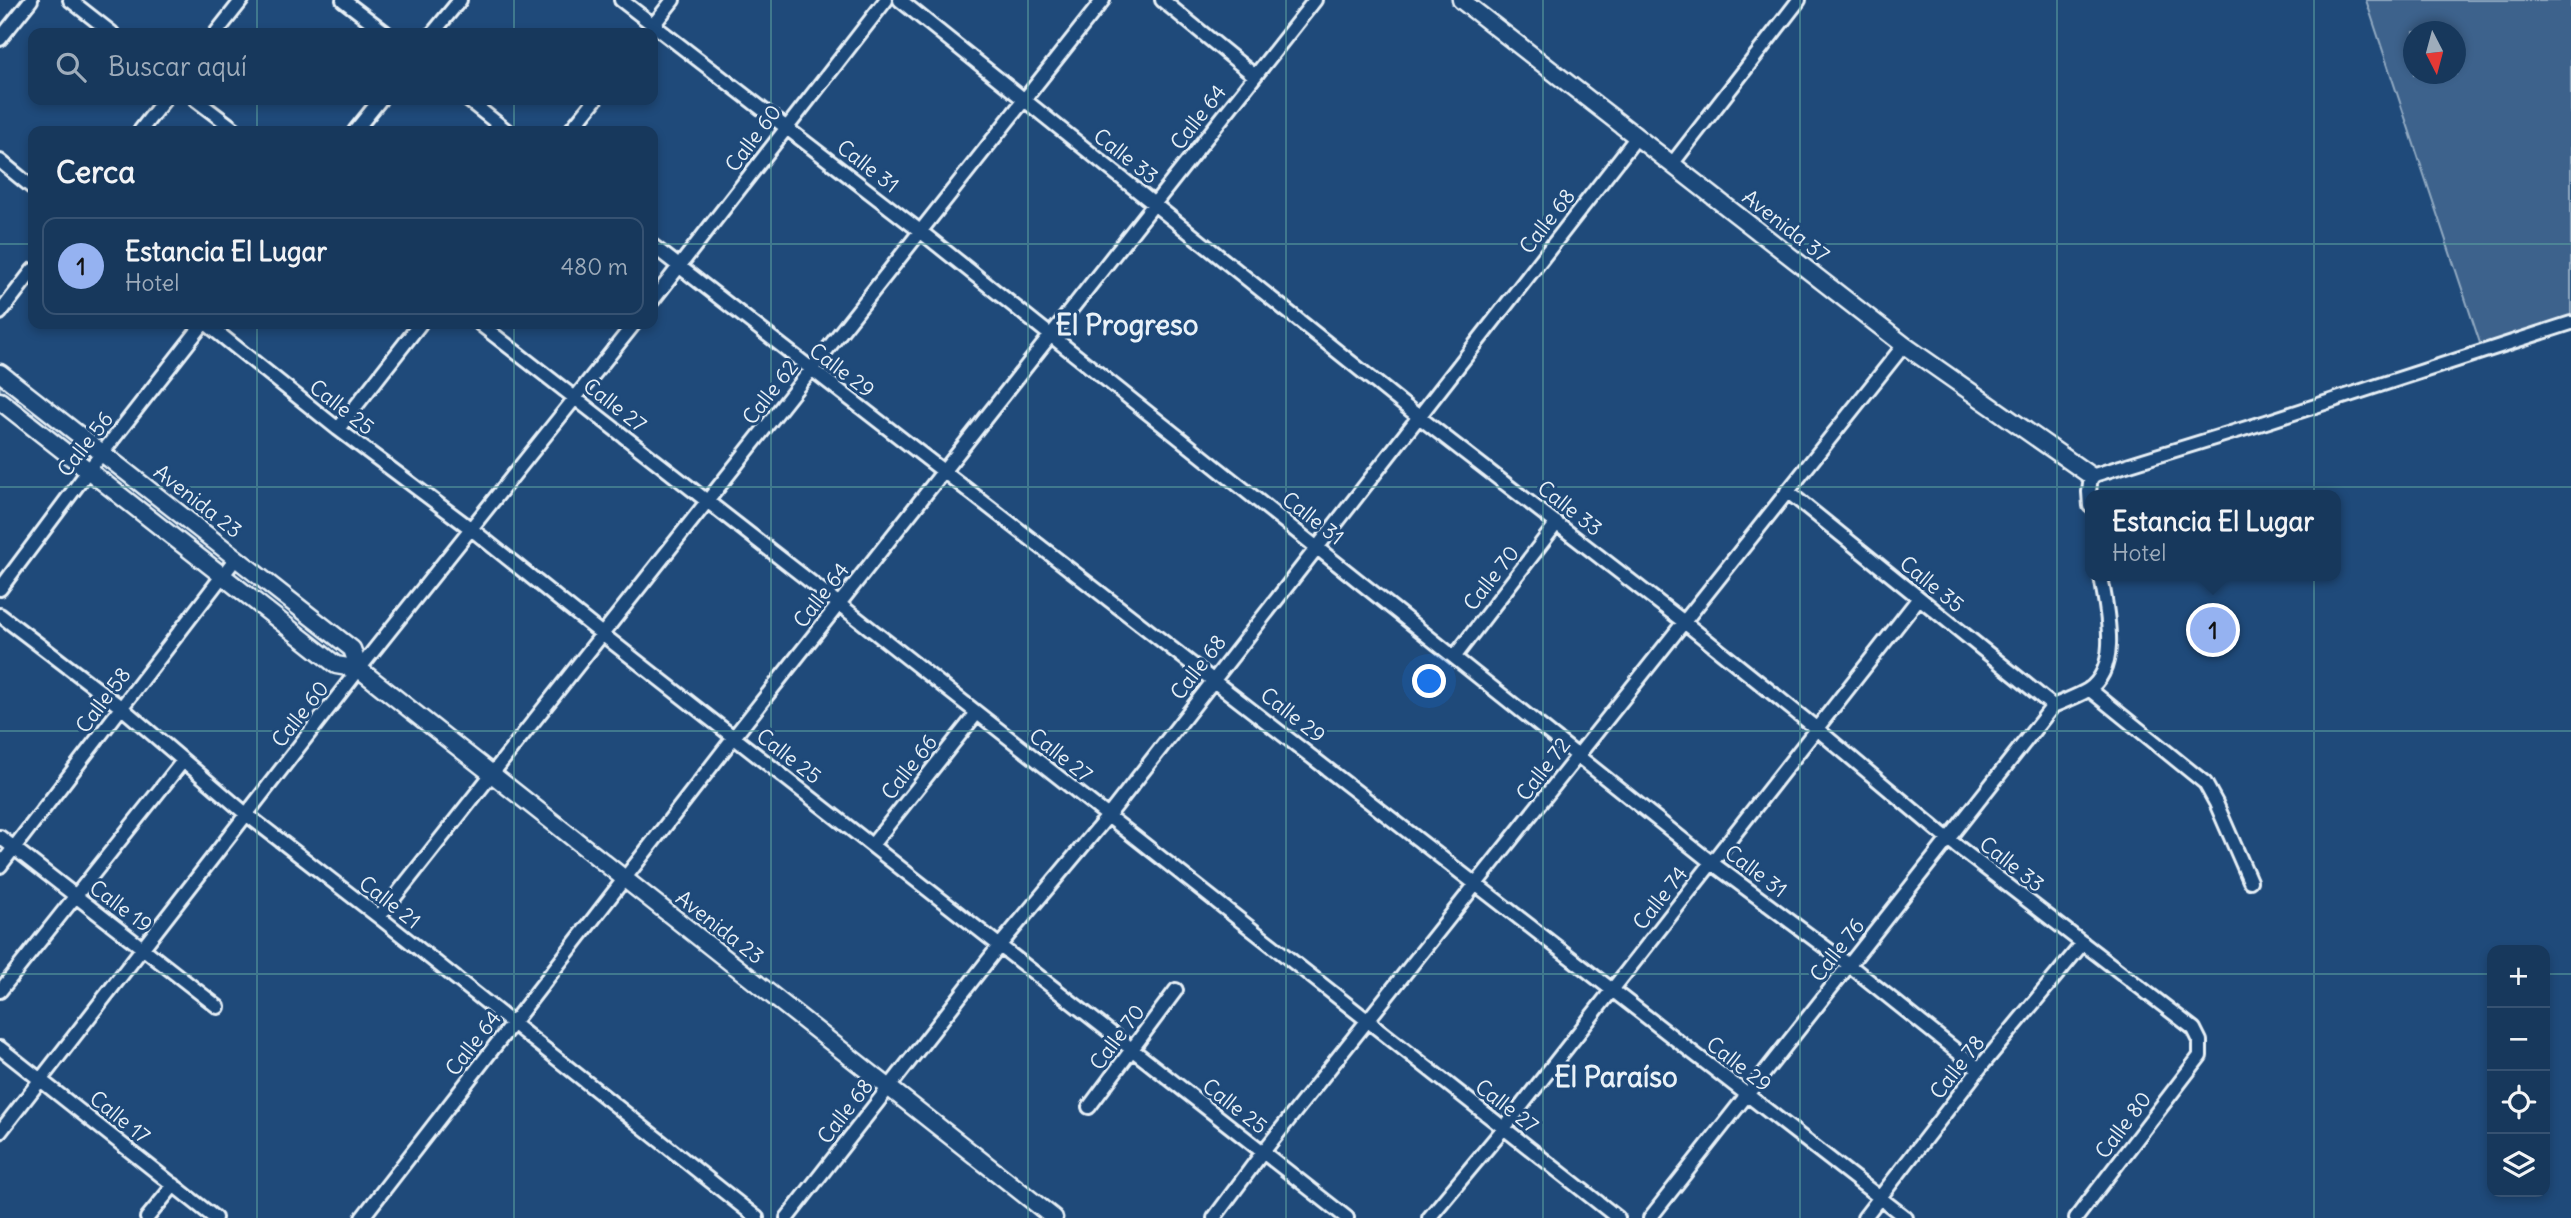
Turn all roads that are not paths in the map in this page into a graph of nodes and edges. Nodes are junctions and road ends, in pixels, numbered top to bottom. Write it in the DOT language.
graph roads {
  1 [pos="31,0"];
  2 [pos="70,0"];
  3 [pos="242,0"];
  4 [pos="343,0"];
  5 [pos="460,0"];
  6 [pos="621,0"];
  7 [pos="673,0"];
  8 [pos="886,0"];
  9 [pos="900,0"];
  10 [pos="1104,0"];
  11 [pos="1162,0"];
  12 [pos="1315,0"];
  13 [pos="1461,0"];
  14 [pos="1799,0"];
  15 [pos="106,28"];
  16 [pos="220,28"];
  17 [pos="379,28"];
  18 [pos="437,28"];
  19 [pos="649,28"];
  20 [pos="651,28"];
  21 [pos="658,35"];
  22 [pos="0,39"];
  23 [pos="1255,76"];
  24 [pos="1025,101"];
  25 [pos="160,105"];
  26 [pos="203,105"];
  27 [pos="376,105"];
  28 [pos="474,105"];
  29 [pos="591,105"];
  30 [pos="144,126"];
  31 [pos="230,126"];
  32 [pos="359,126"];
  33 [pos="501,126"];
  34 [pos="574,126"];
  35 [pos="786,126"];
  36 [pos="1636,138"];
  37 [pos="0,162"];
  38 [pos="1672,164"];
  39 [pos="28,184"];
  40 [pos="1154,204"];
  41 [pos="920,231"];
  42 [pos="658,250"];
  43 [pos="680,267"];
  44 [pos="28,277"];
  45 [pos="658,294"];
  46 [pos="0,313"];
  47 [pos="2571,323"];
  48 [pos="201,329"];
  49 [pos="211,329"];
  50 [pos="416,329"];
  51 [pos="486,329"];
  52 [pos="630,329"];
  53 [pos="1050,336"];
  54 [pos="1904,345"];
  55 [pos="811,371"];
  56 [pos="0,373"];
  57 [pos="575,398"];
  58 [pos="0,401"];
  59 [pos="1419,417"];
  60 [pos="338,429"];
  61 [pos="102,453"];
  62 [pos="88,471"];
  63 [pos="944,471"];
  64 [pos="2091,476"];
  65 [pos="2088,490"];
  66 [pos="1787,491"];
  67 [pos="708,501"];
  68 [pos="1558,523"];
  69 [pos="470,528"];
  70 [pos="1318,547"];
  71 [pos="236,558"];
  72 [pos="222,576"];
  73 [pos="2102,581"];
  74 [pos="0,589"];
  75 [pos="1919,598"];
  76 [pos="839,604"];
  77 [pos="0,615"];
  78 [pos="1684,622"];
  79 [pos="602,634"];
  80 [pos="1455,656"];
  81 [pos="359,669"];
  82 [pos="1214,678"];
  83 [pos="2090,689"];
  84 [pos="2053,706"];
  85 [pos="122,708"];
  86 [pos="977,713"];
  87 [pos="1817,729"];
  88 [pos="734,737"];
  89 [pos="1578,755"];
  90 [pos="183,761"];
  91 [pos="491,774"];
  92 [pos="246,814"];
  93 [pos="1108,816"];
  94 [pos="0,837"];
  95 [pos="1949,840"];
  96 [pos="872,845"];
  97 [pos="14,849"];
  98 [pos="1712,863"];
  99 [pos="0,866"];
  100 [pos="625,879"];
  101 [pos="2250,881"];
  102 [pos="1477,882"];
  103 [pos="76,897"];
  104 [pos="379,917"];
  105 [pos="2083,943"];
  106 [pos="1000,945"];
  107 [pos="143,947"];
  108 [pos="1849,965"];
  109 [pos="1613,989"];
  110 [pos="1176,990"];
  111 [pos="0,991"];
  112 [pos="218,1007"];
  113 [pos="1367,1021"];
  114 [pos="513,1024"];
  115 [pos="0,1048"];
  116 [pos="1132,1050"];
  117 [pos="2200,1056"];
  118 [pos="1979,1069"];
  119 [pos="40,1078"];
  120 [pos="890,1086"];
  121 [pos="1748,1096"];
  122 [pos="1089,1107"];
  123 [pos="1504,1128"];
  124 [pos="0,1132"];
  125 [pos="1263,1152"];
  126 [pos="174,1185"];
  127 [pos="1880,1198"];
  128 [pos="147,1218"];
  129 [pos="215,1218"];
  130 [pos="362,1218"];
  131 [pos="757,1218"];
  132 [pos="786,1218"];
  133 [pos="1054,1218"];
  134 [pos="1214,1218"];
  135 [pos="1347,1218"];
  136 [pos="1429,1218"];
  137 [pos="1618,1218"];
  138 [pos="1650,1218"];
  139 [pos="1864,1218"];
  140 [pos="1906,1218"];
  141 [pos="2076,1218"];
  1 -- 22 [label="street"];
  2 -- 15 [label="street"];
  3 -- 16 [label="street"];
  4 -- 17 [label="street"];
  5 -- 18 [label="street"];
  6 -- 19 [label="street, Calle 31"];
  7 -- 20 [label="street"];
  8 -- 35 [label="street, Calle 60"];
  9 -- 24 [label="street, Calle 33"];
  10 -- 24 [label="street, Calle 62"];
  11 -- 23 [label="street"];
  12 -- 23 [label="street, Calle 64"];
  13 -- 36 [label="street, Avenida 37"];
  14 -- 38 [label="street"];
  21 -- 35 [label="street, Calle 31"];
  23 -- 40 [label="street, Calle 64"];
  24 -- 40 [label="street, Calle 33"];
  24 -- 41 [label="street, Calle 62"];
  25 -- 30 [label="street"];
  26 -- 31 [label="street"];
  27 -- 32 [label="street"];
  28 -- 33 [label="street"];
  29 -- 34 [label="street"];
  35 -- 41 [label="street, Calle 31"];
  35 -- 43 [label="street, Calle 60"];
  36 -- 38 [label="street, Avenida 37"];
  36 -- 59 [label="street, Calle 68"];
  37 -- 39 [label="street"];
  38 -- 54 [label="street, Avenida 37"];
  40 -- 53 [label="street, Calle 64"];
  40 -- 59 [label="street, Calle 33"];
  41 -- 53 [label="street, Calle 31"];
  41 -- 55 [label="street, Calle 62"];
  42 -- 43 [label="street, Calle 29"];
  43 -- 45 [label="street, Calle 60"];
  43 -- 55 [label="street, Calle 29"];
  44 -- 46 [label="street"];
  47 -- 64 [label="street"];
  48 -- 61 [label="street, Calle 56"];
  49 -- 60 [label="street, Calle 25"];
  50 -- 60 [label="street"];
  51 -- 57 [label="street, Calle 27"];
  52 -- 57 [label="street, Calle 60"];
  53 -- 63 [label="street, Calle 64"];
  53 -- 70 [label="street, Calle 31"];
  54 -- 64 [label="street, Avenida 37"];
  54 -- 66 [label="street, Calle 72"];
  55 -- 63 [label="street, Calle 29"];
  55 -- 67 [label="street, Calle 62"];
  56 -- 61 [label="street, Avenida 23"];
  57 -- 67 [label="street, Calle 27"];
  57 -- 69 [label="street, Calle 60"];
  58 -- 62 [label="street, Avenida 23"];
  59 -- 68 [label="street, Calle 33"];
  59 -- 70 [label="street, Calle 68"];
  60 -- 69 [label="street, Calle 25"];
  61 -- 62 [label="street, Calle 56"];
  61 -- 71 [label="street, Avenida 23"];
  62 -- 72 [label="street, Avenida 23"];
  62 -- 74 [label="street, Calle 56"];
  63 -- 76 [label="street, Calle 64"];
  63 -- 82 [label="street, Calle 29"];
  64 -- 65 [label="street"];
  66 -- 75 [label="street, Calle 35"];
  66 -- 78 [label="street, Calle 72"];
  67 -- 76 [label="street, Calle 27"];
  67 -- 79 [label="street, Calle 62"];
  68 -- 78 [label="street, Calle 33"];
  68 -- 80 [label="street, Calle 70"];
  69 -- 79 [label="street, Calle 25"];
  69 -- 81 [label="street, Calle 60"];
  70 -- 80 [label="street, Calle 31"];
  70 -- 82 [label="street, Calle 68"];
  71 -- 72 [label="street, Calle 58"];
  71 -- 81 [label="street, Avenida 23"];
  72 -- 81 [label="street, Avenida 23"];
  72 -- 85 [label="street, Calle 58"];
  73 -- 83 [label="street"];
  75 -- 84 [label="street, Calle 35"];
  75 -- 87 [label="street, Calle 74"];
  76 -- 86 [label="street, Calle 27"];
  76 -- 88 [label="street, Calle 64"];
  77 -- 85 [label="street, Calle 21"];
  78 -- 87 [label="street, Calle 33"];
  78 -- 89 [label="street, Calle 72"];
  79 -- 88 [label="street, Calle 25"];
  79 -- 91 [label="street, Calle 62"];
  80 -- 89 [label="street, Calle 31"];
  81 -- 91 [label="street, Avenida 23"];
  81 -- 92 [label="street, Calle 60"];
  82 -- 93 [label="street, Calle 68"];
  82 -- 102 [label="street, Calle 29"];
  83 -- 84 [label="street"];
  83 -- 101 [label="street"];
  84 -- 95 [label="street, Calle 76"];
  85 -- 90 [label="street, Calle 21"];
  85 -- 97 [label="street, Calle 58"];
  86 -- 93 [label="street, Calle 27"];
  86 -- 96 [label="street, Calle 66"];
  87 -- 95 [label="street, Calle 33"];
  87 -- 98 [label="street, Calle 74"];
  88 -- 96 [label="street, Calle 25"];
  88 -- 100 [label="street, Calle 64"];
  89 -- 98 [label="street, Calle 31"];
  89 -- 102 [label="street, Calle 72"];
  90 -- 92 [label="street, Calle 21"];
  90 -- 103 [label="street"];
  91 -- 100 [label="street, Avenida 23"];
  91 -- 104 [label="street, Calle 62"];
  92 -- 104 [label="street, Calle 21"];
  92 -- 107 [label="street, Calle 60"];
  93 -- 106 [label="street, Calle 68"];
  93 -- 113 [label="street, Calle 27"];
  94 -- 97 [label="street, Calle 19"];
  95 -- 105 [label="street, Calle 33"];
  95 -- 108 [label="street, Calle 76"];
  96 -- 106 [label="street, Calle 25"];
  97 -- 99 [label="street, Calle 58"];
  97 -- 103 [label="street, Calle 19"];
  98 -- 108 [label="street, Calle 31"];
  98 -- 109 [label="street, Calle 74"];
  100 -- 114 [label="street, Calle 64"];
  100 -- 120 [label="street, Avenida 23"];
  102 -- 109 [label="street, Calle 29"];
  102 -- 113 [label="street, Calle 72"];
  103 -- 107 [label="street, Calle 19"];
  103 -- 111 [label="street"];
  104 -- 114 [label="street, Calle 21"];
  105 -- 117 [label="street, Calle 33"];
  105 -- 118 [label="street, Calle 78"];
  106 -- 116 [label="street, Calle 25"];
  106 -- 120 [label="street, Calle 68"];
  107 -- 112 [label="street, Calle 19"];
  107 -- 119 [label="street, Calle 60"];
  108 -- 118 [label="street, Calle 31"];
  108 -- 121 [label="street, Calle 76"];
  109 -- 121 [label="street, Calle 29"];
  109 -- 123 [label="street, Calle 74"];
  110 -- 116 [label="street, Calle 70"];
  113 -- 123 [label="street, Calle 27"];
  113 -- 125 [label="street, Calle 72"];
  114 -- 130 [label="street, Calle 64"];
  114 -- 131 [label="street, Calle 21"];
  115 -- 119 [label="street, Calle 17"];
  116 -- 122 [label="street, Calle 70"];
  116 -- 125 [label="street, Calle 25"];
  117 -- 141 [label="street, Calle 80"];
  118 -- 127 [label="street, Calle 78"];
  119 -- 124 [label="street, Calle 60"];
  119 -- 126 [label="street, Calle 17"];
  120 -- 132 [label="street, Calle 68"];
  120 -- 133 [label="street, Avenida 23"];
  121 -- 127 [label="street, Calle 29"];
  121 -- 138 [label="street, Calle 76"];
  123 -- 136 [label="street, Calle 74"];
  123 -- 137 [label="street, Calle 27"];
  125 -- 134 [label="street, Calle 72"];
  125 -- 135 [label="street, Calle 25"];
  126 -- 128 [label="street"];
  126 -- 129 [label="street, Calle 17"];
  127 -- 139 [label="street, Calle 78"];
  127 -- 140 [label="street, Calle 29"];
}
